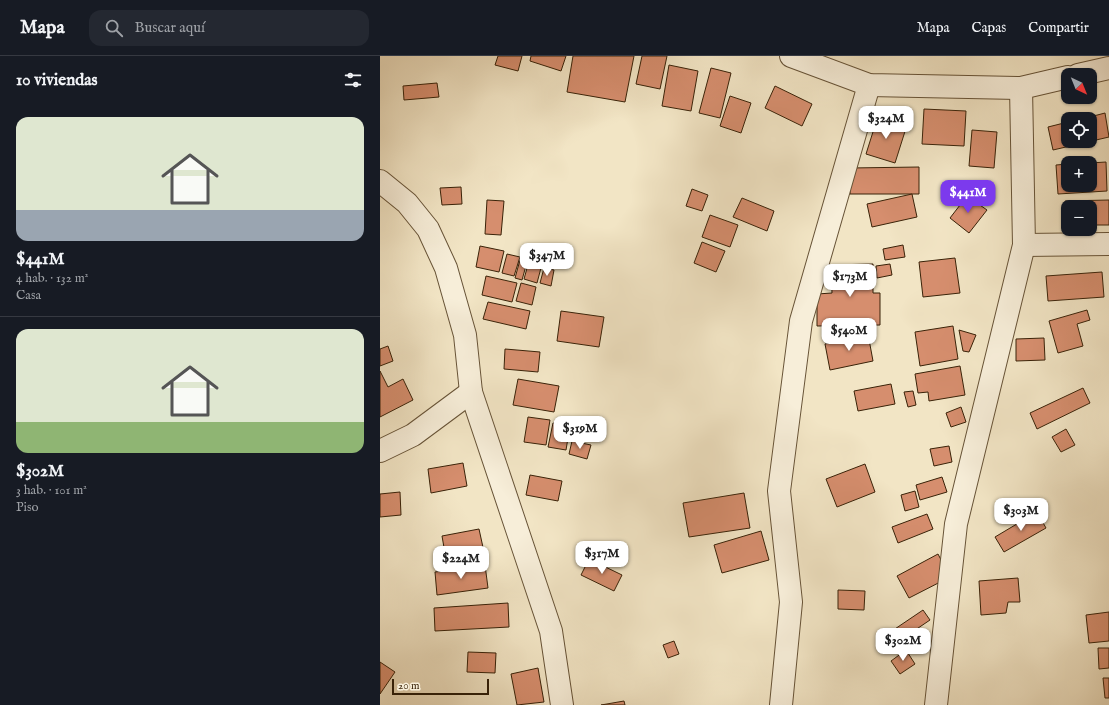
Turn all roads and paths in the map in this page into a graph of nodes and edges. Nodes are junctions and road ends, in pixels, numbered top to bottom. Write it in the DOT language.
graph roads {
  1 [pos="791,56"];
  2 [pos="1109,68"];
  3 [pos="1097,71"];
  4 [pos="1061,79"];
  5 [pos="869,85"];
  6 [pos="1021,88"];
  7 [pos="380,181"];
  8 [pos="1109,244"];
  9 [pos="1024,245"];
  10 [pos="472,392"];
  11 [pos="380,451"];
  12 [pos="562,705"];
  13 [pos="781,705"];
  14 [pos="936,705"];
  1 -- 5 [label="street"];
  2 -- 3 [label="street"];
  4 -- 6 [label="street"];
  5 -- 6 [label="street"];
  5 -- 13 [label="street"];
  6 -- 9 [label="street"];
  7 -- 10 [label="street"];
  8 -- 9 [label="street"];
  9 -- 14 [label="street"];
  10 -- 11 [label="street"];
  10 -- 12 [label="street"];
}
